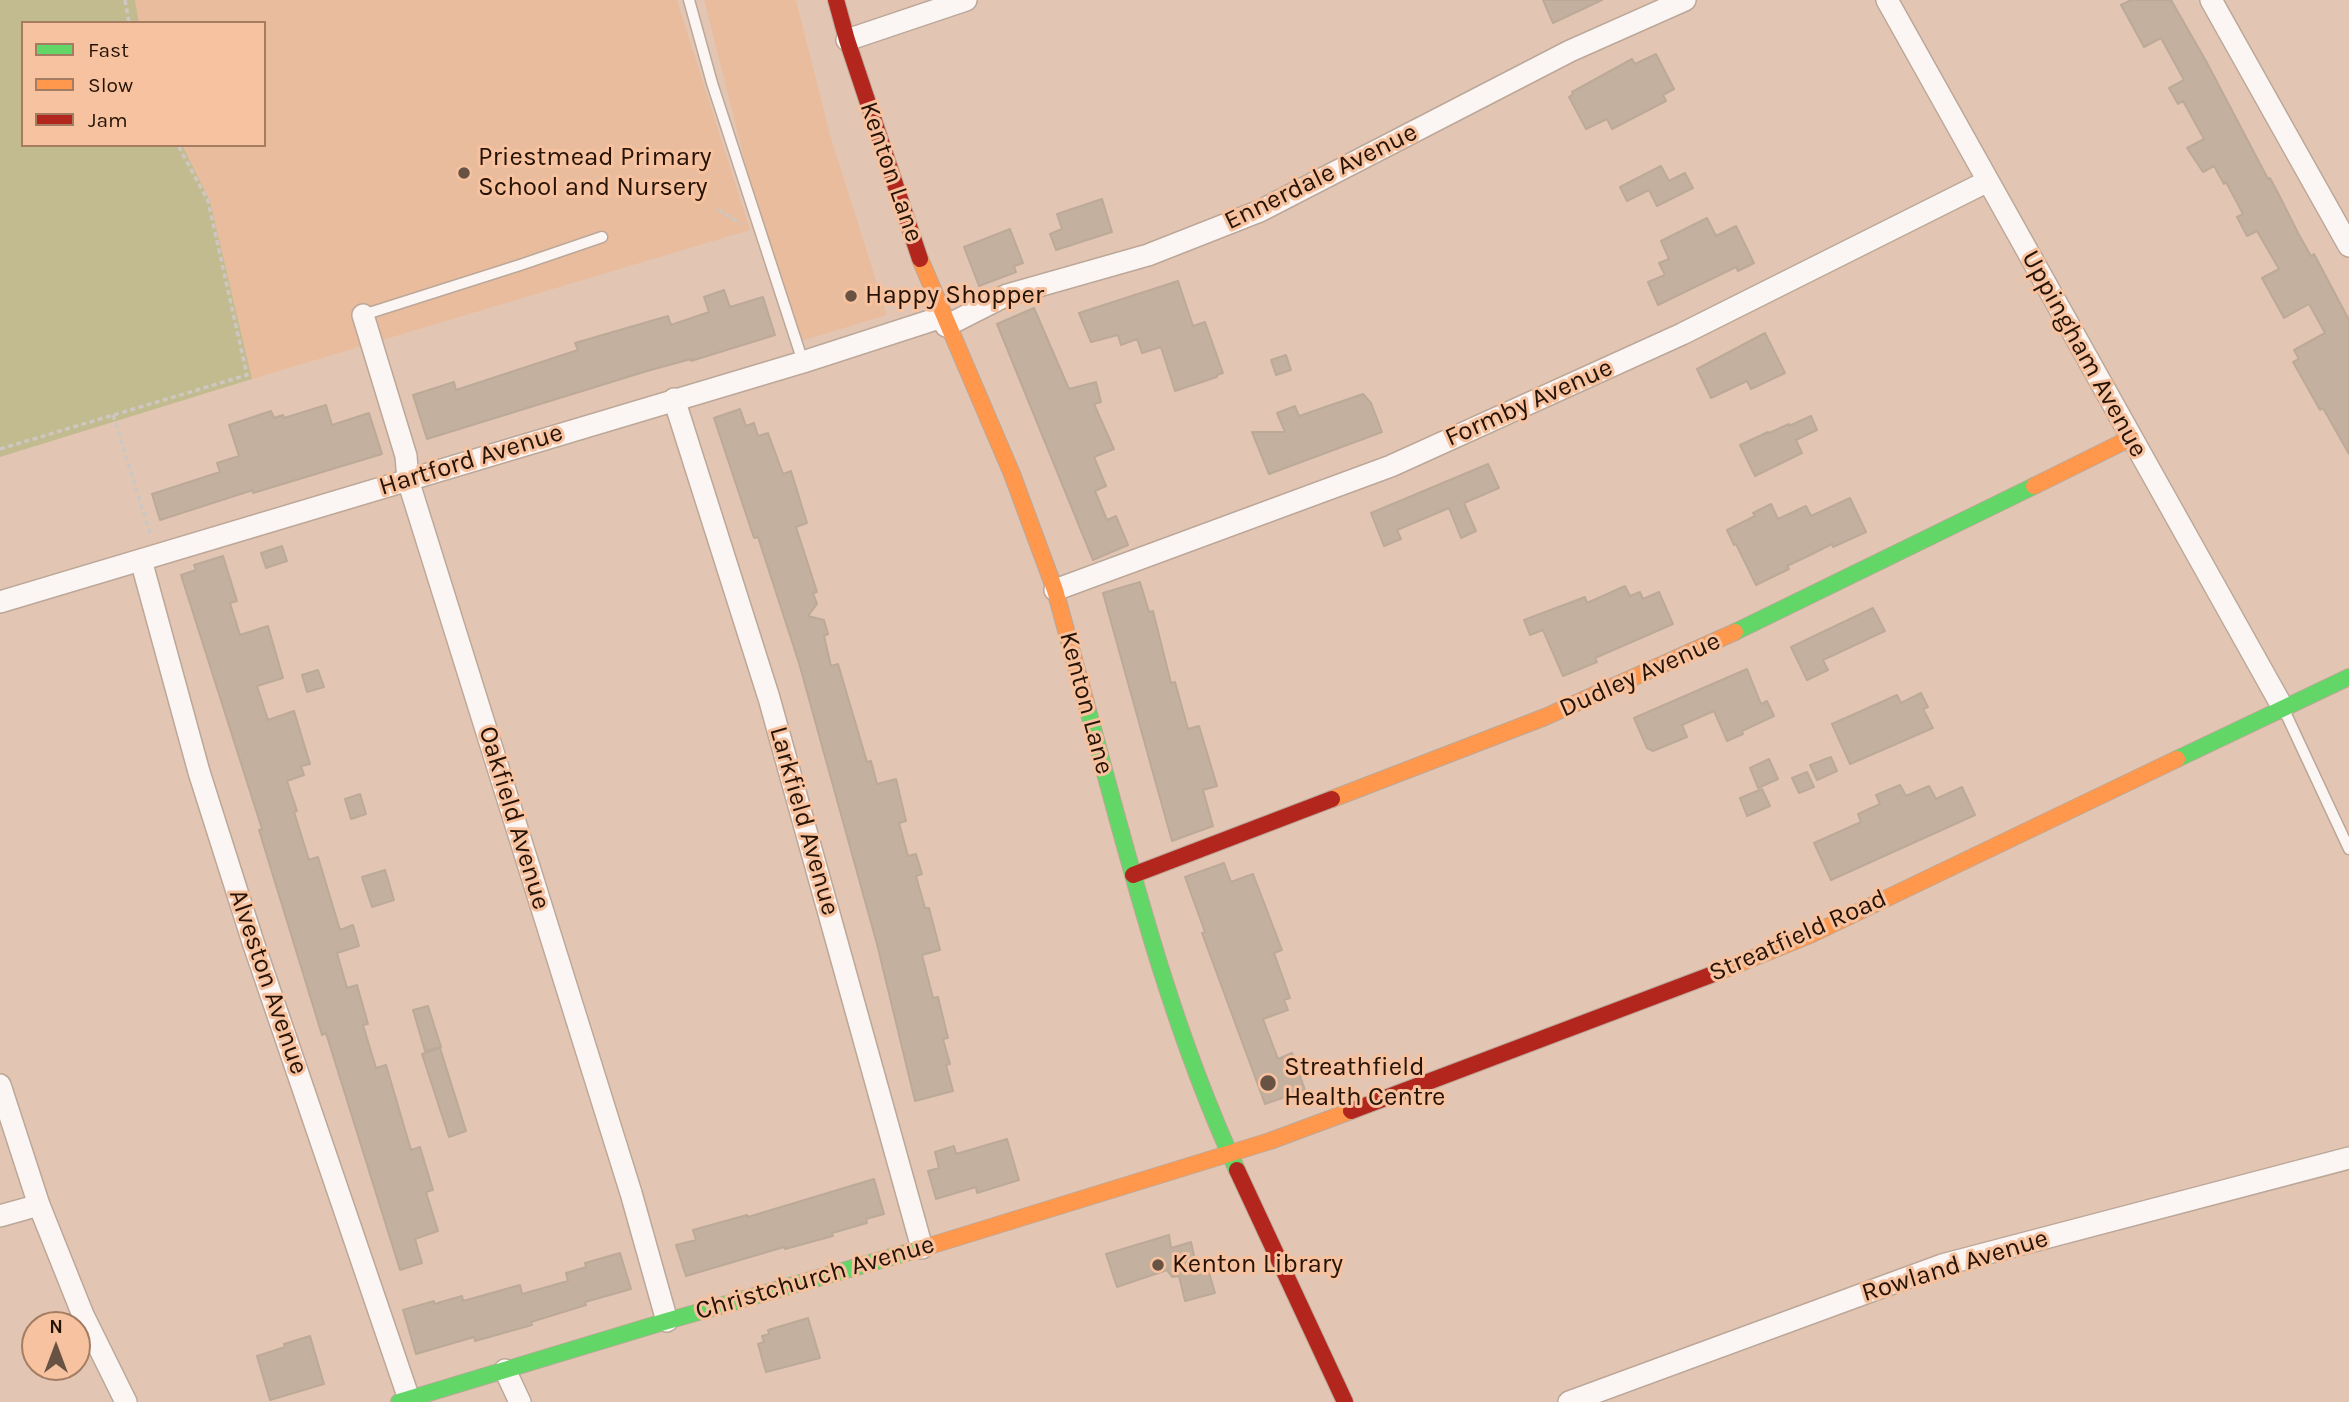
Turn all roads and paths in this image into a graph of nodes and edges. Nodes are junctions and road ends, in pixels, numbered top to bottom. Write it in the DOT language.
graph roads {
  1 [pos="125,0"];
  2 [pos="689,0"];
  3 [pos="836,0"];
  4 [pos="966,0"];
  5 [pos="1685,0"];
  6 [pos="1886,0"];
  7 [pos="2211,0"];
  8 [pos="130,21"];
  9 [pos="847,40"];
  10 [pos="179,147"];
  11 [pos="1988,181"];
  12 [pos="602,237"];
  13 [pos="2349,246"];
  14 [pos="363,314"];
  15 [pos="944,322"];
  16 [pos="803,362"];
  17 [pos="674,399"];
  18 [pos="113,415"];
  19 [pos="2131,438"];
  20 [pos="0,449"];
  21 [pos="408,480"];
  22 [pos="149,557"];
  23 [pos="1055,590"];
  24 [pos="0,602"];
  25 [pos="2349,677"];
  26 [pos="2283,708"];
  27 [pos="2349,849"];
  28 [pos="1133,875"];
  29 [pos="0,1085"];
  30 [pos="1230,1154"];
  31 [pos="2349,1158"];
  32 [pos="39,1205"];
  33 [pos="0,1216"];
  34 [pos="922,1248"];
  35 [pos="667,1321"];
  36 [pos="505,1370"];
  37 [pos="404,1401"];
  38 [pos="126,1402"];
  39 [pos="520,1402"];
  40 [pos="1345,1402"];
  41 [pos="1569,1402"];
  1 -- 8 [label="path"];
  2 -- 16 [label="lane"];
  3 -- 9 [label="street, Kenton Lane"];
  4 -- 9 [label="street"];
  5 -- 15 [label="street, Ennerdale Avenue"];
  6 -- 11 [label="street, Uppingham Avenue"];
  7 -- 13 [label="street"];
  9 -- 15 [label="street, Kenton Lane"];
  10 -- 18 [label="path"];
  11 -- 19 [label="street, Uppingham Avenue"];
  11 -- 23 [label="street, Formby Avenue"];
  12 -- 14 [label="lane"];
  14 -- 21 [label="street, Oakfield Avenue"];
  15 -- 16 [label="street, Hartford Avenue"];
  15 -- 23 [label="street, Kenton Lane"];
  16 -- 17 [label="street, Hartford Avenue"];
  17 -- 21 [label="street, Hartford Avenue"];
  17 -- 34 [label="street, Larkfield Avenue"];
  18 -- 20 [label="path"];
  18 -- 22 [label="path"];
  19 -- 26 [label="street, Uppingham Avenue"];
  19 -- 28 [label="street, Dudley Avenue"];
  21 -- 22 [label="street, Hartford Avenue"];
  21 -- 35 [label="street, Oakfield Avenue"];
  22 -- 24 [label="street, Hartford Avenue"];
  22 -- 37 [label="street, Alveston Avenue"];
  23 -- 28 [label="street, Kenton Lane"];
  25 -- 26 [label="street, Streatfield Road"];
  26 -- 27 [label="lane"];
  26 -- 30 [label="street, Streatfield Road"];
  28 -- 30 [label="street, Kenton Lane"];
  29 -- 32 [label="street"];
  30 -- 34 [label="street, Christchurch Avenue"];
  30 -- 40 [label="street, Kenton Lane"];
  31 -- 41 [label="street, Rowland Avenue"];
  32 -- 33 [label="street"];
  32 -- 38 [label="street"];
  34 -- 35 [label="street, Christchurch Avenue"];
  35 -- 36 [label="street, Christchurch Avenue"];
  36 -- 37 [label="street, Christchurch Avenue"];
  36 -- 39 [label="street"];
}
